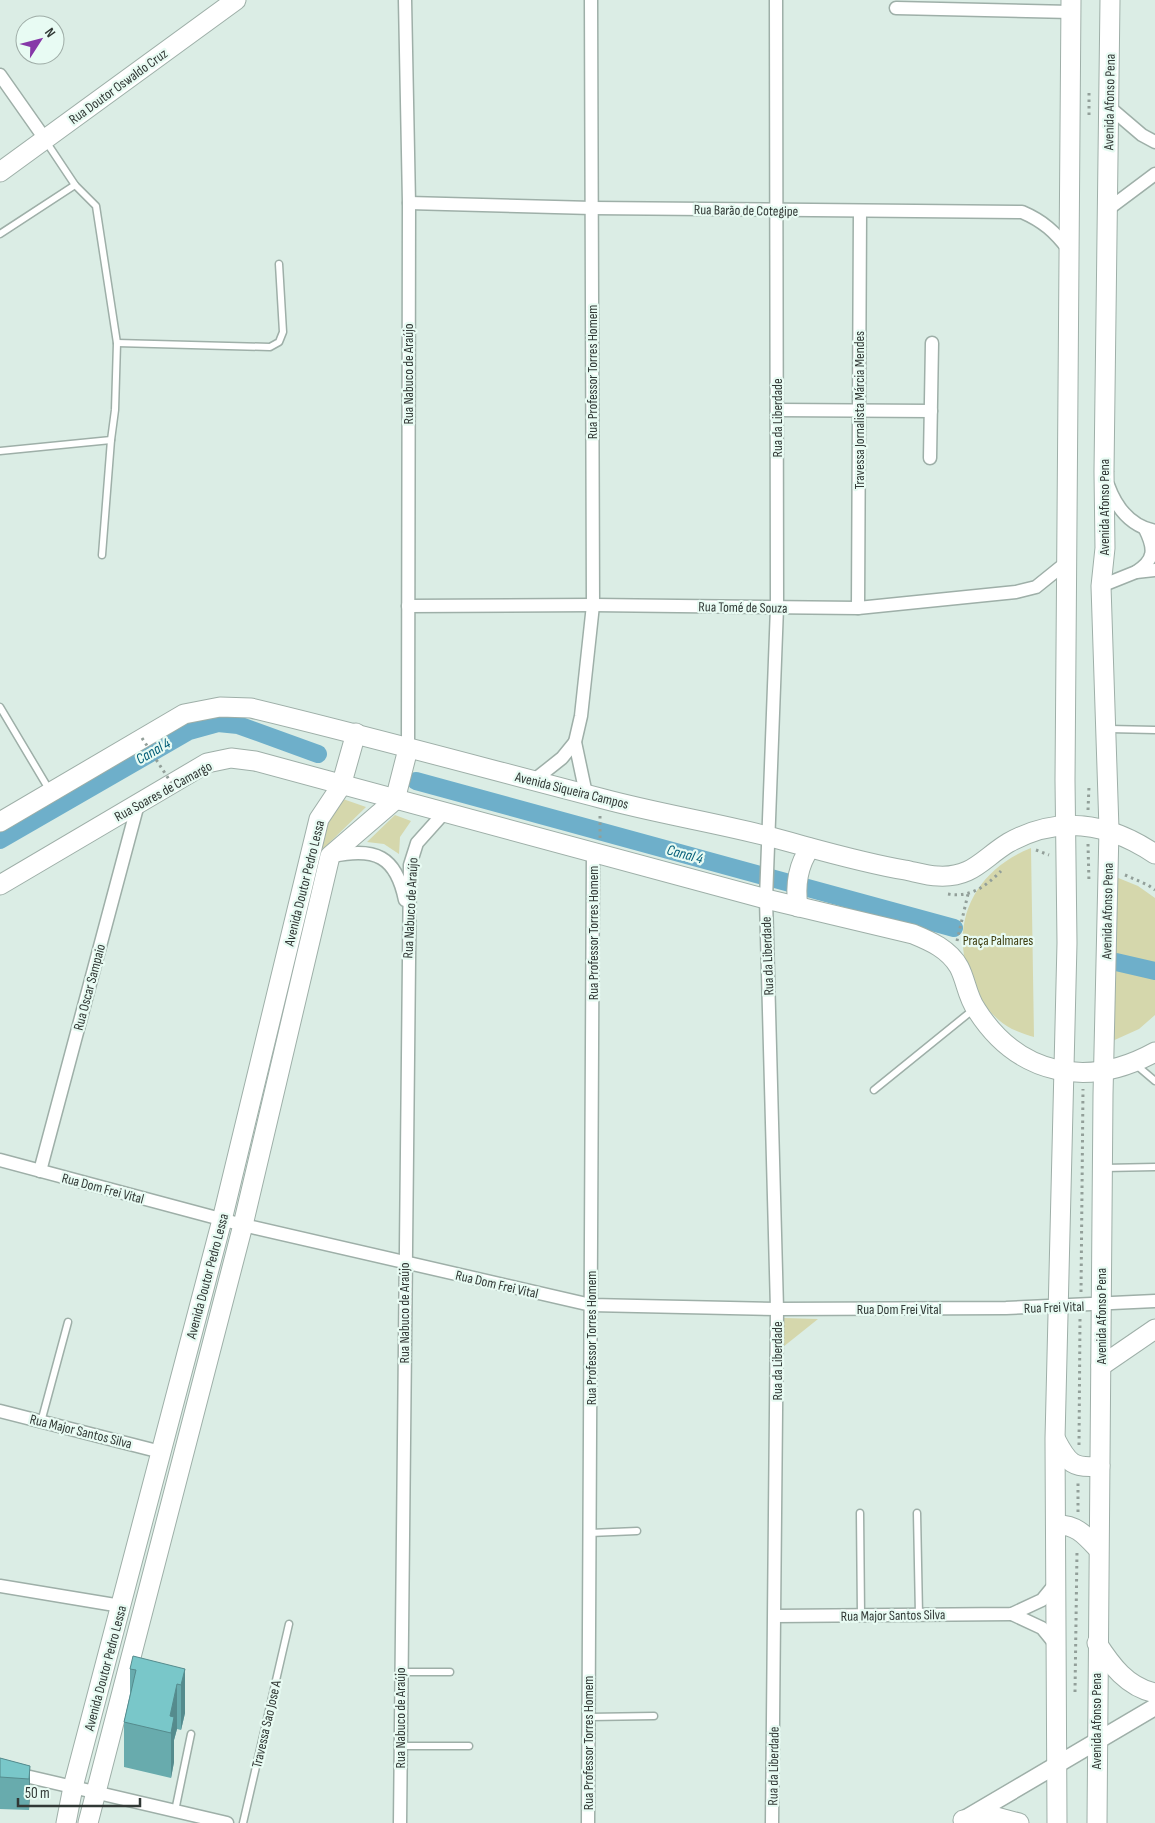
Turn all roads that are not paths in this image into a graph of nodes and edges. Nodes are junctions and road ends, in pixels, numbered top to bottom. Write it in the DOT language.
graph roads {
  1 [pos="235,0"];
  2 [pos="405,0"];
  3 [pos="591,0"];
  4 [pos="776,0"];
  5 [pos="1110,0"];
  6 [pos="1071,6"];
  7 [pos="896,8"];
  8 [pos="0,75"];
  9 [pos="1108,106"];
  10 [pos="45,139"];
  11 [pos="1155,142"];
  12 [pos="0,172"];
  13 [pos="1155,174"];
  14 [pos="74,185"];
  15 [pos="409,204"];
  16 [pos="592,208"];
  17 [pos="775,210"];
  18 [pos="1107,210"];
  19 [pos="860,212"];
  20 [pos="0,234"];
  21 [pos="1068,249"];
  22 [pos="279,264"];
  23 [pos="117,343"];
  24 [pos="932,343"];
  25 [pos="777,410"];
  26 [pos="858,410"];
  27 [pos="931,411"];
  28 [pos="111,440"];
  29 [pos="0,451"];
  30 [pos="930,458"];
  31 [pos="1104,472"];
  32 [pos="1150,530"];
  33 [pos="102,555"];
  34 [pos="1067,562"];
  35 [pos="1155,570"];
  36 [pos="1136,572"];
  37 [pos="1101,586"];
  38 [pos="592,605"];
  39 [pos="408,606"];
  40 [pos="777,607"];
  41 [pos="858,608"];
  42 [pos="0,707"];
  43 [pos="1106,729"];
  44 [pos="1155,730"];
  45 [pos="354,738"];
  46 [pos="575,742"];
  47 [pos="407,752"];
  48 [pos="343,779"];
  49 [pos="533,781"];
  50 [pos="50,792"];
  51 [pos="586,794"];
  52 [pos="396,796"];
  53 [pos="138,804"];
  54 [pos="442,814"];
  55 [pos="0,822"];
  56 [pos="1065,825"];
  57 [pos="1108,829"];
  58 [pos="766,842"];
  59 [pos="597,847"];
  60 [pos="807,853"];
  61 [pos="1155,854"];
  62 [pos="330,856"];
  63 [pos="0,885"];
  64 [pos="766,892"];
  65 [pos="797,898"];
  66 [pos="408,917"];
  67 [pos="975,1008"];
  68 [pos="1155,1052"];
  69 [pos="1134,1063"];
  70 [pos="1062,1071"];
  71 [pos="1103,1072"];
  72 [pos="1155,1081"];
  73 [pos="874,1090"];
  74 [pos="0,1160"];
  75 [pos="1155,1167"];
  76 [pos="1102,1168"];
  77 [pos="40,1171"];
  78 [pos="222,1220"];
  79 [pos="243,1225"];
  80 [pos="404,1263"];
  81 [pos="1155,1301"];
  82 [pos="591,1305"];
  83 [pos="1101,1305"];
  84 [pos="1058,1307"];
  85 [pos="1006,1308"];
  86 [pos="777,1309"];
  87 [pos="68,1322"];
  88 [pos="1155,1329"];
  89 [pos="1101,1366"];
  90 [pos="0,1411"];
  91 [pos="41,1422"];
  92 [pos="1055,1439"];
  93 [pos="161,1452"];
  94 [pos="1100,1466"];
  95 [pos="860,1513"];
  96 [pos="917,1514"];
  97 [pos="1056,1525"];
  98 [pos="637,1531"];
  99 [pos="590,1533"];
  100 [pos="1098,1549"];
  101 [pos="1055,1584"];
  102 [pos="0,1586"];
  103 [pos="121,1606"];
  104 [pos="1012,1614"];
  105 [pos="861,1615"];
  106 [pos="919,1615"];
  107 [pos="775,1616"];
  108 [pos="289,1624"];
  109 [pos="1096,1643"];
  110 [pos="1055,1644"];
  111 [pos="401,1672"];
  112 [pos="450,1672"];
  113 [pos="1155,1693"];
  114 [pos="1155,1707"];
  115 [pos="654,1716"];
  116 [pos="588,1717"];
  117 [pos="191,1734"];
  118 [pos="1096,1743"];
  119 [pos="400,1746"];
  120 [pos="469,1746"];
  121 [pos="1056,1765"];
  122 [pos="0,1770"];
  123 [pos="74,1787"];
  124 [pos="94,1792"];
  125 [pos="175,1811"];
  126 [pos="960,1822"];
  127 [pos="66,1823"];
  128 [pos="88,1823"];
  129 [pos="223,1823"];
  130 [pos="244,1823"];
  131 [pos="400,1823"];
  132 [pos="588,1823"];
  133 [pos="772,1823"];
  134 [pos="1019,1823"];
  135 [pos="1057,1823"];
  136 [pos="1097,1823"];
  1 -- 10 [label="main road, Rua Doutor Oswaldo Cruz"];
  2 -- 15 [label="street, Rua Nabuco de Araújo"];
  3 -- 16 [label="street, Rua Professor Torres Homem"];
  4 -- 17 [label="street, Rua da Liberdade"];
  5 -- 9 [label="main road, Avenida Afonso Pena"];
  6 -- 7 [label="street"];
  6 -- 21 [label="main road"];
  8 -- 10 [label="street"];
  9 -- 11 [label="street"];
  9 -- 18 [label="main road, Avenida Afonso Pena"];
  10 -- 12 [label="main road, Rua Doutor Oswaldo Cruz"];
  10 -- 14 [label="lane"];
  13 -- 18 [label="street"];
  14 -- 20 [label="lane"];
  14 -- 23 [label="lane"];
  15 -- 16 [label="street, Rua Barão de Cotegipe"];
  15 -- 39 [label="street, Rua Nabuco de Araújo"];
  16 -- 17 [label="street, Rua Barão de Cotegipe"];
  16 -- 38 [label="street, Rua Professor Torres Homem"];
  17 -- 19 [label="street, Rua Barão de Cotegipe"];
  17 -- 25 [label="street, Rua da Liberdade"];
  18 -- 31 [label="main road, Avenida Afonso Pena"];
  19 -- 21 [label="street, Rua Barão de Cotegipe"];
  19 -- 26 [label="street, Travessa Jornalista Márcia Mendes"];
  21 -- 34 [label="main road"];
  22 -- 23 [label="lane"];
  23 -- 28 [label="lane"];
  24 -- 27 [label="street"];
  25 -- 26 [label="street"];
  25 -- 40 [label="street, Rua da Liberdade"];
  26 -- 27 [label="street"];
  26 -- 41 [label="street, Travessa Jornalista Márcia Mendes"];
  27 -- 30 [label="street"];
  28 -- 29 [label="lane"];
  28 -- 33 [label="lane"];
  31 -- 32 [label="street"];
  31 -- 37 [label="main road, Avenida Afonso Pena"];
  32 -- 36 [label="street"];
  34 -- 41 [label="street, Rua Tomé de Souza"];
  34 -- 56 [label="main road"];
  35 -- 36 [label="street"];
  36 -- 37 [label="street"];
  37 -- 43 [label="main road, Avenida Afonso Pena"];
  38 -- 39 [label="street, Rua Tomé de Souza"];
  38 -- 40 [label="street, Rua Tomé de Souza"];
  38 -- 46 [label="street, Rua Professor Torres Homem"];
  39 -- 47 [label="street, Rua Nabuco de Araújo"];
  40 -- 41 [label="street, Rua Tomé de Souza"];
  40 -- 58 [label="street, Rua da Liberdade"];
  42 -- 50 [label="lane"];
  43 -- 44 [label="lane"];
  43 -- 57 [label="main road, Avenida Afonso Pena"];
  45 -- 47 [label="main road, Avenida Siqueira Campos"];
  45 -- 48 [label="main road, Avenida Doutor Pedro Lessa"];
  45 -- 50 [label="main road, Avenida Siqueira Campos"];
  46 -- 49 [label="street, Rua Professor Torres Homem"];
  46 -- 51 [label="street, Rua Professor Torres Homem"];
  47 -- 49 [label="main road, Avenida Siqueira Campos"];
  47 -- 52 [label="main road"];
  48 -- 52 [label="main road"];
  48 -- 53 [label="main road, Rua Soares de Camargo"];
  48 -- 78 [label="main road, Avenida Doutor Pedro Lessa"];
  49 -- 51 [label="main road, Avenida Siqueira Campos"];
  50 -- 55 [label="main road, Avenida Siqueira Campos"];
  51 -- 58 [label="main road, Avenida Siqueira Campos"];
  52 -- 54 [label="main road"];
  52 -- 62 [label="main road, Avenida Doutor Pedro Lessa"];
  53 -- 63 [label="main road, Rua Soares de Camargo"];
  53 -- 77 [label="street, Rua Oscar Sampaio"];
  54 -- 59 [label="main road"];
  54 -- 66 [label="street, Rua Nabuco de Araújo"];
  56 -- 57 [label="main road, Avenida Siqueira Campos"];
  56 -- 60 [label="main road, Avenida Siqueira Campos"];
  56 -- 70 [label="main road"];
  57 -- 61 [label="main road, Avenida Siqueira Campos"];
  57 -- 71 [label="main road, Avenida Afonso Pena"];
  58 -- 60 [label="main road, Avenida Siqueira Campos"];
  58 -- 64 [label="street, Rua da Liberdade"];
  59 -- 64 [label="main road"];
  59 -- 82 [label="street, Rua Professor Torres Homem"];
  60 -- 65 [label="main road"];
  62 -- 66 [label="street, Avenida Doutor Pedro Lessa"];
  62 -- 79 [label="main road, Avenida Doutor Pedro Lessa"];
  64 -- 65 [label="main road"];
  64 -- 86 [label="street, Rua da Liberdade"];
  65 -- 67 [label="main road"];
  66 -- 80 [label="street, Rua Nabuco de Araújo"];
  67 -- 70 [label="main road"];
  67 -- 73 [label="lane"];
  68 -- 69 [label="main road"];
  69 -- 71 [label="main road"];
  69 -- 72 [label="lane"];
  70 -- 71 [label="main road"];
  70 -- 84 [label="main road"];
  71 -- 76 [label="main road, Avenida Afonso Pena"];
  74 -- 77 [label="street, Rua Dom Frei Vital"];
  75 -- 76 [label="lane"];
  76 -- 83 [label="main road, Avenida Afonso Pena"];
  77 -- 78 [label="street, Rua Dom Frei Vital"];
  78 -- 79 [label="street, Rua Dom Frei Vital"];
  78 -- 93 [label="main road, Avenida Doutor Pedro Lessa"];
  79 -- 80 [label="street, Rua Dom Frei Vital"];
  79 -- 124 [label="main road, Avenida Doutor Pedro Lessa"];
  80 -- 82 [label="street, Rua Dom Frei Vital"];
  80 -- 111 [label="street, Rua Nabuco de Araújo"];
  81 -- 83 [label="street, Rua Frei Vital"];
  82 -- 86 [label="street, Rua Dom Frei Vital"];
  82 -- 99 [label="street, Rua Professor Torres Homem"];
  83 -- 84 [label="street, Rua Frei Vital"];
  83 -- 89 [label="main road, Avenida Afonso Pena"];
  84 -- 85 [label="street, Rua Frei Vital"];
  84 -- 92 [label="main road"];
  85 -- 86 [label="street, Rua Dom Frei Vital"];
  86 -- 107 [label="street, Rua da Liberdade"];
  87 -- 91 [label="lane"];
  88 -- 89 [label="main road"];
  89 -- 94 [label="main road, Avenida Afonso Pena"];
  90 -- 91 [label="street, Rua Major Santos Silva"];
  91 -- 93 [label="street, Rua Major Santos Silva"];
  92 -- 94 [label="main road"];
  92 -- 97 [label="main road"];
  93 -- 103 [label="main road, Avenida Doutor Pedro Lessa"];
  94 -- 100 [label="main road, Avenida Afonso Pena"];
  95 -- 105 [label="lane"];
  96 -- 106 [label="lane"];
  97 -- 100 [label="main road"];
  97 -- 101 [label="main road"];
  98 -- 99 [label="lane"];
  99 -- 116 [label="street, Rua Professor Torres Homem"];
  100 -- 109 [label="main road, Avenida Afonso Pena"];
  101 -- 104 [label="street, Rua Major Santos Silva"];
  101 -- 110 [label="main road"];
  102 -- 103 [label="street"];
  103 -- 123 [label="main road, Avenida Doutor Pedro Lessa"];
  104 -- 106 [label="street, Rua Major Santos Silva"];
  104 -- 110 [label="street, Rua Major Santos Silva"];
  105 -- 106 [label="street, Rua Major Santos Silva"];
  105 -- 107 [label="street, Rua Major Santos Silva"];
  107 -- 133 [label="street, Rua da Liberdade"];
  108 -- 130 [label="lane, Travessa Sao Jose A"];
  109 -- 113 [label="main road"];
  109 -- 118 [label="main road, Avenida Afonso Pena"];
  110 -- 121 [label="main road"];
  111 -- 112 [label="lane"];
  111 -- 119 [label="street, Rua Nabuco de Araújo"];
  114 -- 118 [label="street"];
  115 -- 116 [label="lane"];
  116 -- 132 [label="street, Rua Professor Torres Homem"];
  117 -- 125 [label="lane"];
  118 -- 121 [label="street"];
  118 -- 136 [label="main road, Avenida Afonso Pena"];
  119 -- 120 [label="lane"];
  119 -- 131 [label="street, Rua Nabuco de Araújo"];
  121 -- 126 [label="street"];
  121 -- 135 [label="main road"];
  122 -- 123 [label="street"];
  123 -- 124 [label="street"];
  123 -- 127 [label="main road, Avenida Doutor Pedro Lessa"];
  124 -- 125 [label="street"];
  124 -- 128 [label="main road, Avenida Doutor Pedro Lessa"];
  125 -- 129 [label="street"];
  126 -- 134 [label="main road"];
}
